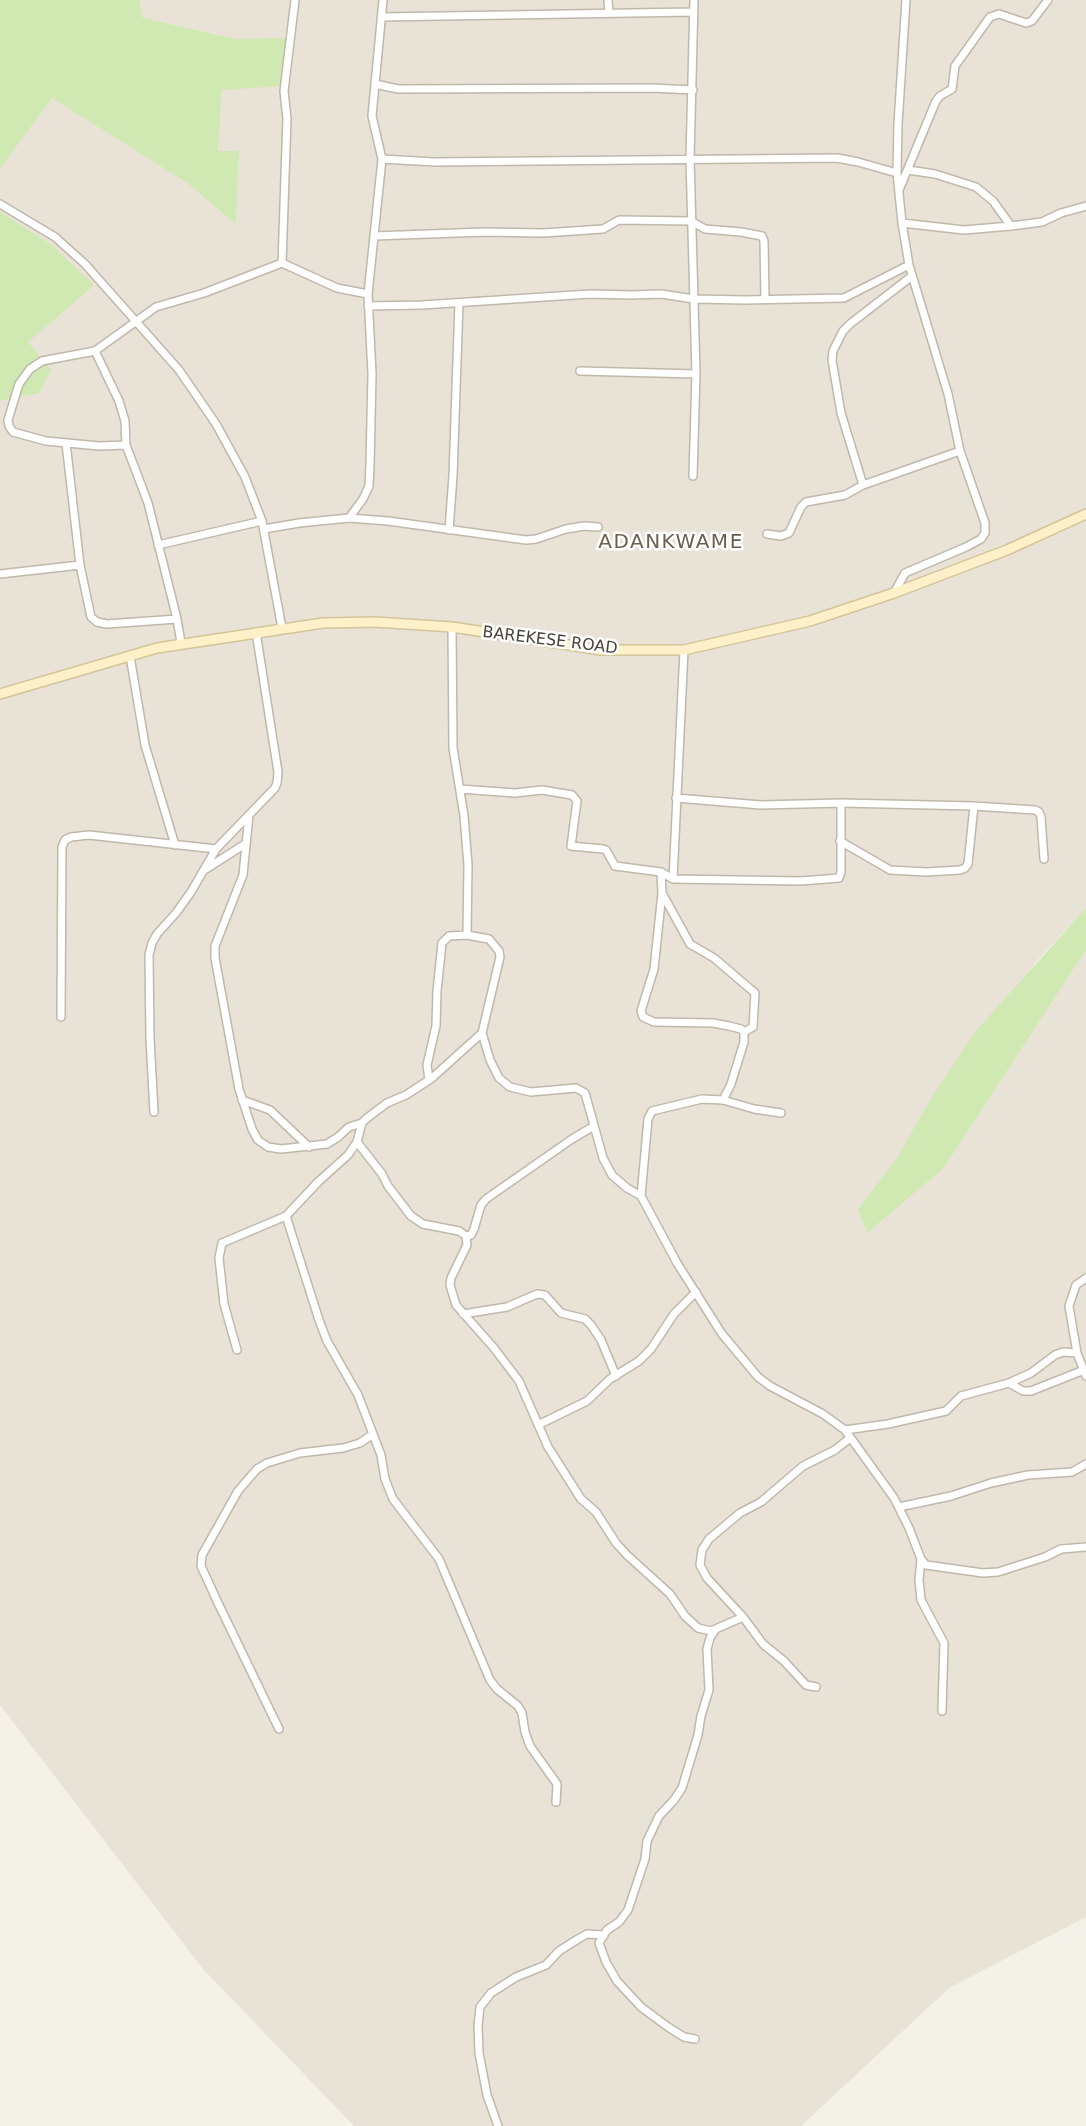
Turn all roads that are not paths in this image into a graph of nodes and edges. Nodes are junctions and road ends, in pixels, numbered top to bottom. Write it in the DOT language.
graph roads {
  1 [pos="295,0"];
  2 [pos="384,0"];
  3 [pos="608,0"];
  4 [pos="694,0"];
  5 [pos="906,0"];
  6 [pos="1048,0"];
  7 [pos="693,12"];
  8 [pos="609,13"];
  9 [pos="381,17"];
  10 [pos="375,84"];
  11 [pos="693,90"];
  12 [pos="382,159"];
  13 [pos="690,159"];
  14 [pos="908,170"];
  15 [pos="897,172"];
  16 [pos="898,191"];
  17 [pos="0,204"];
  18 [pos="1086,206"];
  19 [pos="691,221"];
  20 [pos="902,223"];
  21 [pos="1011,226"];
  22 [pos="374,236"];
  23 [pos="282,263"];
  24 [pos="909,265"];
  25 [pos="912,276"];
  26 [pos="368,294"];
  27 [pos="694,299"];
  28 [pos="765,299"];
  29 [pos="459,303"];
  30 [pos="368,306"];
  31 [pos="137,321"];
  32 [pos="95,351"];
  33 [pos="580,371"];
  34 [pos="696,374"];
  35 [pos="66,443"];
  36 [pos="126,445"];
  37 [pos="960,451"];
  38 [pos="693,476"];
  39 [pos="862,485"];
  40 [pos="1086,514"];
  41 [pos="349,518"];
  42 [pos="262,521"];
  43 [pos="598,527"];
  44 [pos="264,530"];
  45 [pos="449,530"];
  46 [pos="767,534"];
  47 [pos="158,545"];
  48 [pos="80,565"];
  49 [pos="0,574"];
  50 [pos="894,593"];
  51 [pos="177,619"];
  52 [pos="453,627"];
  53 [pos="282,628"];
  54 [pos="256,632"];
  55 [pos="181,643"];
  56 [pos="684,650"];
  57 [pos="130,656"];
  58 [pos="0,694"];
  59 [pos="460,789"];
  60 [pos="676,798"];
  61 [pos="840,802"];
  62 [pos="974,806"];
  63 [pos="249,815"];
  64 [pos="840,841"];
  65 [pos="175,844"];
  66 [pos="245,844"];
  67 [pos="216,849"];
  68 [pos="1044,859"];
  69 [pos="205,870"];
  70 [pos="661,873"];
  71 [pos="673,879"];
  72 [pos="662,893"];
  73 [pos="467,935"];
  74 [pos="61,1017"];
  75 [pos="744,1032"];
  76 [pos="482,1033"];
  77 [pos="429,1080"];
  78 [pos="242,1100"];
  79 [pos="723,1100"];
  80 [pos="154,1112"];
  81 [pos="781,1113"];
  82 [pos="362,1123"];
  83 [pos="594,1126"];
  84 [pos="357,1142"];
  85 [pos="309,1147"];
  86 [pos="641,1196"];
  87 [pos="285,1216"];
  88 [pos="466,1236"];
  89 [pos="1086,1278"];
  90 [pos="696,1292"];
  91 [pos="463,1314"];
  92 [pos="237,1350"];
  93 [pos="1077,1353"];
  94 [pos="1085,1373"];
  95 [pos="616,1376"];
  96 [pos="1010,1383"];
  97 [pos="538,1425"];
  98 [pos="845,1430"];
  99 [pos="373,1434"];
  100 [pos="850,1438"];
  101 [pos="1086,1464"];
  102 [pos="899,1507"];
  103 [pos="1086,1547"];
  104 [pos="921,1559"];
  105 [pos="743,1617"];
  106 [pos="715,1630"];
  107 [pos="816,1687"];
  108 [pos="942,1711"];
  109 [pos="279,1729"];
  110 [pos="556,1802"];
  111 [pos="604,1935"];
  112 [pos="695,2039"];
  113 [pos="498,2126"];
  1 -- 23 [label="street"];
  2 -- 9 [label="street"];
  3 -- 8 [label="street"];
  4 -- 7 [label="street"];
  5 -- 15 [label="street"];
  6 -- 14 [label="street"];
  7 -- 8 [label="street"];
  7 -- 11 [label="street"];
  8 -- 9 [label="street"];
  9 -- 10 [label="street"];
  10 -- 11 [label="street"];
  10 -- 12 [label="street"];
  11 -- 13 [label="street"];
  12 -- 13 [label="street"];
  12 -- 22 [label="street"];
  13 -- 15 [label="street"];
  13 -- 19 [label="street"];
  14 -- 16 [label="street"];
  14 -- 21 [label="street"];
  15 -- 16 [label="street"];
  16 -- 20 [label="street"];
  17 -- 31 [label="street"];
  18 -- 21 [label="street"];
  19 -- 22 [label="street"];
  19 -- 27 [label="street"];
  19 -- 28 [label="street"];
  20 -- 21 [label="street"];
  20 -- 24 [label="street"];
  22 -- 26 [label="street"];
  23 -- 26 [label="street"];
  23 -- 31 [label="street"];
  24 -- 25 [label="street"];
  24 -- 28 [label="street"];
  25 -- 37 [label="street"];
  25 -- 39 [label="street"];
  26 -- 30 [label="street"];
  27 -- 28 [label="street"];
  27 -- 29 [label="street"];
  27 -- 34 [label="street"];
  29 -- 30 [label="street"];
  29 -- 45 [label="street"];
  30 -- 41 [label="street"];
  31 -- 32 [label="street"];
  31 -- 42 [label="street"];
  32 -- 35 [label="street"];
  32 -- 36 [label="street"];
  33 -- 34 [label="street"];
  34 -- 38 [label="street"];
  35 -- 36 [label="street"];
  35 -- 48 [label="street"];
  36 -- 47 [label="street"];
  37 -- 39 [label="street"];
  37 -- 50 [label="street"];
  39 -- 46 [label="street"];
  40 -- 50 [label="main road, BAREKESE ROAD"];
  41 -- 44 [label="street"];
  41 -- 45 [label="street"];
  42 -- 44 [label="street"];
  42 -- 47 [label="street"];
  43 -- 45 [label="street"];
  44 -- 53 [label="street"];
  47 -- 51 [label="street"];
  48 -- 49 [label="street"];
  48 -- 51 [label="street"];
  50 -- 56 [label="main road, BAREKESE ROAD"];
  51 -- 55 [label="street"];
  52 -- 53 [label="main road, BAREKESE ROAD"];
  52 -- 56 [label="main road, BAREKESE ROAD"];
  52 -- 59 [label="street"];
  53 -- 54 [label="main road, BAREKESE ROAD"];
  54 -- 55 [label="main road, BAREKESE ROAD"];
  54 -- 63 [label="street"];
  55 -- 57 [label="main road, BAREKESE ROAD"];
  56 -- 60 [label="street"];
  57 -- 58 [label="main road, BAREKESE ROAD"];
  57 -- 65 [label="street"];
  59 -- 70 [label="street"];
  59 -- 73 [label="street"];
  60 -- 61 [label="street"];
  60 -- 71 [label="street"];
  61 -- 62 [label="street"];
  61 -- 64 [label="street"];
  62 -- 64 [label="street"];
  62 -- 68 [label="street"];
  63 -- 66 [label="street"];
  63 -- 67 [label="street"];
  64 -- 71 [label="street"];
  65 -- 67 [label="street"];
  65 -- 74 [label="street"];
  66 -- 69 [label="street"];
  66 -- 78 [label="street"];
  67 -- 69 [label="street"];
  69 -- 80 [label="street"];
  70 -- 71 [label="street"];
  70 -- 72 [label="street"];
  72 -- 75 [label="street"];
  72 -- 75 [label="street"];
  73 -- 76 [label="street"];
  73 -- 77 [label="street"];
  75 -- 79 [label="street"];
  76 -- 77 [label="street"];
  76 -- 83 [label="street"];
  77 -- 82 [label="street"];
  78 -- 85 [label="street"];
  78 -- 85 [label="street"];
  79 -- 81 [label="street"];
  79 -- 86 [label="street"];
  82 -- 84 [label="street"];
  82 -- 85 [label="street"];
  83 -- 86 [label="street"];
  83 -- 88 [label="street"];
  84 -- 87 [label="street"];
  84 -- 88 [label="street"];
  86 -- 90 [label="street"];
  87 -- 92 [label="street"];
  87 -- 99 [label="street"];
  88 -- 91 [label="street"];
  89 -- 93 [label="street"];
  90 -- 95 [label="street"];
  90 -- 98 [label="street"];
  91 -- 95 [label="street"];
  91 -- 97 [label="street"];
  93 -- 94 [label="street"];
  93 -- 96 [label="street"];
  94 -- 96 [label="street"];
  95 -- 97 [label="street"];
  96 -- 98 [label="street"];
  97 -- 106 [label="street"];
  98 -- 100 [label="street"];
  99 -- 109 [label="street"];
  99 -- 110 [label="street"];
  100 -- 102 [label="street"];
  100 -- 105 [label="street"];
  101 -- 102 [label="street"];
  102 -- 104 [label="street"];
  103 -- 104 [label="street"];
  104 -- 108 [label="street"];
  105 -- 106 [label="street"];
  105 -- 107 [label="street"];
  106 -- 111 [label="street"];
  111 -- 112 [label="street"];
  111 -- 113 [label="street"];
}
